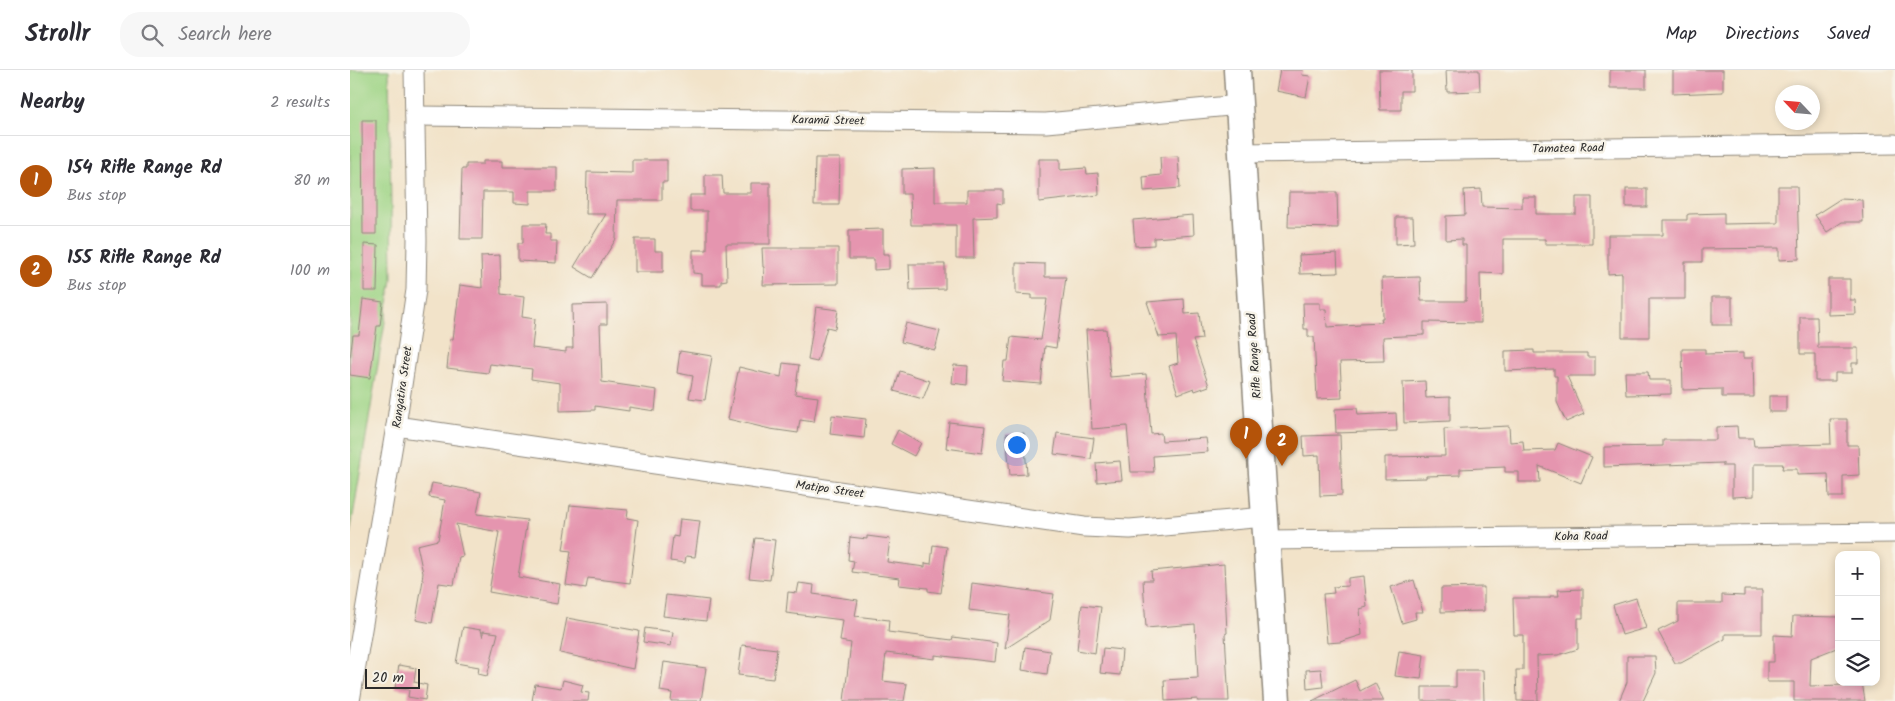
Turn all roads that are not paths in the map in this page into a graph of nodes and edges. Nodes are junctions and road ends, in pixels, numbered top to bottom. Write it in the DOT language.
graph roads {
  1 [pos="414,70"];
  2 [pos="1238,70"];
  3 [pos="1240,105"];
  4 [pos="415,116"];
  5 [pos="1895,144"];
  6 [pos="1242,153"];
  7 [pos="396,426"];
  8 [pos="1266,529"];
  9 [pos="1895,533"];
  10 [pos="350,701"];
  11 [pos="1277,701"];
  1 -- 4 [label="street, Rangatira Street"];
  2 -- 3 [label="street, Rifle Range Road"];
  3 -- 4 [label="street, Karamū Street"];
  3 -- 6 [label="street, Rifle Range Road"];
  4 -- 7 [label="street, Rangatira Street"];
  5 -- 6 [label="street, Tamatea Road"];
  6 -- 8 [label="street, Rifle Range Road"];
  7 -- 8 [label="street, Matipo Street"];
  7 -- 10 [label="street, Rangatira Street"];
  8 -- 9 [label="street, Koha Road"];
  8 -- 11 [label="street, Rifle Range Road"];
}
